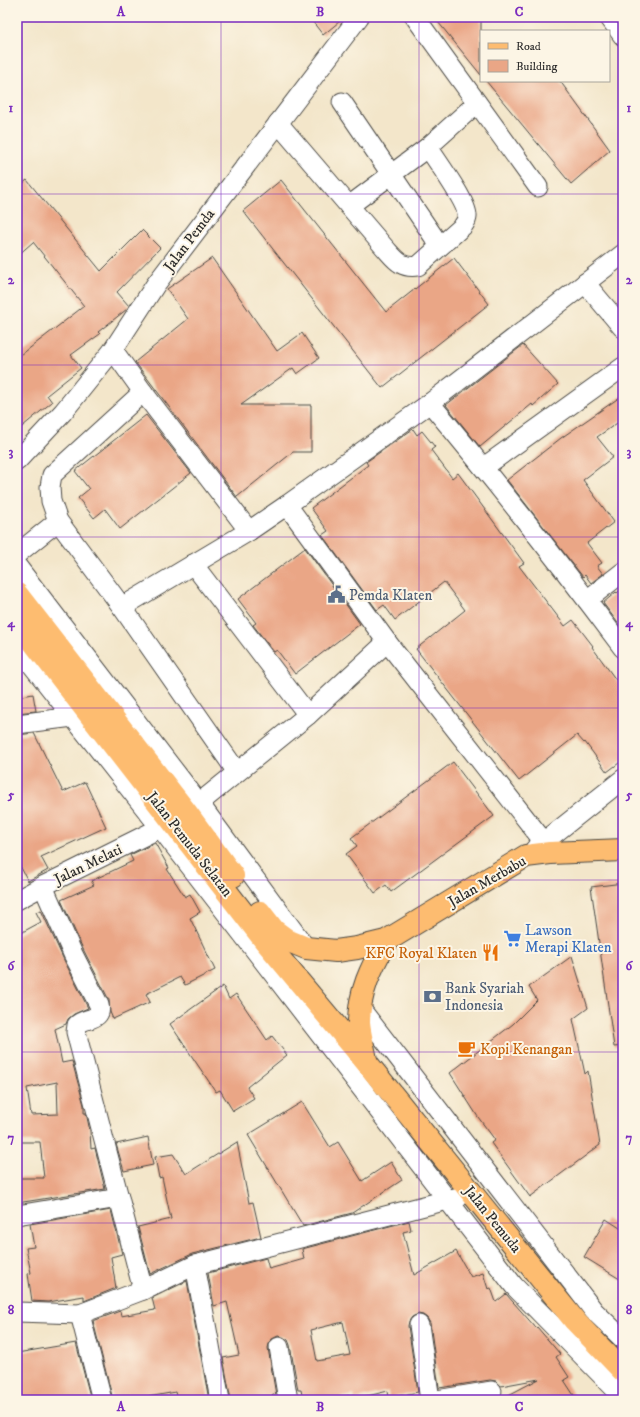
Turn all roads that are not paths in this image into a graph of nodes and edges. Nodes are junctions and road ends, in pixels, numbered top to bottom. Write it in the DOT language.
graph roads {
  1 [pos="359,17"];
  2 [pos="415,17"];
  3 [pos="609,17"];
  4 [pos="623,36"];
  5 [pos="342,102"];
  6 [pos="477,103"];
  7 [pos="278,123"];
  8 [pos="428,147"];
  9 [pos="391,174"];
  10 [pos="538,187"];
  11 [pos="349,206"];
  12 [pos="440,246"];
  13 [pos="623,254"];
  14 [pos="585,283"];
  15 [pos="623,328"];
  16 [pos="113,350"];
  17 [pos="623,367"];
  18 [pos="143,392"];
  19 [pos="430,403"];
  20 [pos="17,461"];
  21 [pos="484,467"];
  22 [pos="287,505"];
  23 [pos="58,521"];
  24 [pos="249,531"];
  25 [pos="17,554"];
  26 [pos="193,564"];
  27 [pos="17,566"];
  28 [pos="623,572"];
  29 [pos="17,594"];
  30 [pos="587,600"];
  31 [pos="122,607"];
  32 [pos="17,621"];
  33 [pos="387,642"];
  34 [pos="17,646"];
  35 [pos="623,648"];
  36 [pos="308,715"];
  37 [pos="73,717"];
  38 [pos="17,724"];
  39 [pos="237,772"];
  40 [pos="623,779"];
  41 [pos="180,817"];
  42 [pos="544,842"];
  43 [pos="623,850"];
  44 [pos="526,856"];
  45 [pos="43,886"];
  46 [pos="17,900"];
  47 [pos="386,941"];
  48 [pos="306,948"];
  49 [pos="360,1008"];
  50 [pos="367,1063"];
  51 [pos="472,1193"];
  52 [pos="119,1198"];
  53 [pos="448,1200"];
  54 [pos="17,1215"];
  55 [pos="195,1265"];
  56 [pos="143,1290"];
  57 [pos="17,1312"];
  58 [pos="80,1314"];
  59 [pos="419,1325"];
  60 [pos="623,1339"];
  61 [pos="279,1347"];
  62 [pos="621,1366"];
  63 [pos="492,1391"];
  64 [pos="623,1397"];
  65 [pos="102,1400"];
  66 [pos="220,1400"];
  67 [pos="288,1400"];
  68 [pos="430,1400"];
  69 [pos="438,1400"];
  1 -- 7 [label="street, Jalan Pemda"];
  2 -- 6 [label="street"];
  3 -- 4 [label="street"];
  5 -- 9 [label="street"];
  6 -- 8 [label="street"];
  6 -- 10 [label="street"];
  7 -- 11 [label="street"];
  7 -- 16 [label="street, Jalan Pemda"];
  8 -- 9 [label="street"];
  8 -- 12 [label="street"];
  9 -- 11 [label="street"];
  9 -- 12 [label="street"];
  11 -- 12 [label="street"];
  13 -- 14 [label="street"];
  14 -- 15 [label="street"];
  14 -- 19 [label="street"];
  16 -- 18 [label="street"];
  16 -- 20 [label="street, Jalan Pemda"];
  17 -- 21 [label="street"];
  18 -- 23 [label="street"];
  18 -- 24 [label="street"];
  19 -- 21 [label="street"];
  19 -- 22 [label="street"];
  21 -- 30 [label="street"];
  22 -- 24 [label="street"];
  22 -- 33 [label="street"];
  23 -- 25 [label="street"];
  23 -- 31 [label="street"];
  24 -- 26 [label="street"];
  26 -- 31 [label="street"];
  26 -- 36 [label="street"];
  27 -- 41 [label="street"];
  28 -- 30 [label="street"];
  29 -- 41 [label="main road, Jalan Pemuda Selatan"];
  30 -- 35 [label="street"];
  31 -- 39 [label="street"];
  32 -- 41 [label="main road, Jalan Pemuda Selatan"];
  33 -- 36 [label="street, Jalan Melati"];
  33 -- 42 [label="street"];
  34 -- 37 [label="street"];
  36 -- 39 [label="street, Jalan Melati"];
  37 -- 38 [label="street"];
  37 -- 41 [label="street"];
  39 -- 41 [label="street, Jalan Melati"];
  40 -- 42 [label="street"];
  41 -- 45 [label="street, Jalan Melati"];
  41 -- 48 [label="street"];
  41 -- 48 [label="main road, Jalan Pemuda Selatan"];
  41 -- 50 [label="main road, Jalan Pemuda Selatan"];
  41 -- 53 [label="street"];
  42 -- 44 [label="street"];
  43 -- 44 [label="main road, Jalan Merbabu"];
  44 -- 47 [label="main road, Jalan Merbabu"];
  45 -- 46 [label="street, Jalan Melati"];
  45 -- 52 [label="street"];
  47 -- 48 [label="main road, Jalan Pemuda Selatan"];
  47 -- 49 [label="main road"];
  49 -- 50 [label="main road"];
  49 -- 60 [label="street"];
  50 -- 51 [label="main road, Jalan Pemuda"];
  51 -- 53 [label="street"];
  51 -- 62 [label="main road, Jalan Pemuda"];
  52 -- 54 [label="street"];
  52 -- 56 [label="street"];
  53 -- 55 [label="street"];
  53 -- 64 [label="street"];
  55 -- 56 [label="street"];
  55 -- 66 [label="street"];
  56 -- 58 [label="street"];
  57 -- 58 [label="street"];
  58 -- 65 [label="street"];
  59 -- 68 [label="street"];
  61 -- 67 [label="street"];
  63 -- 69 [label="street"];
}
